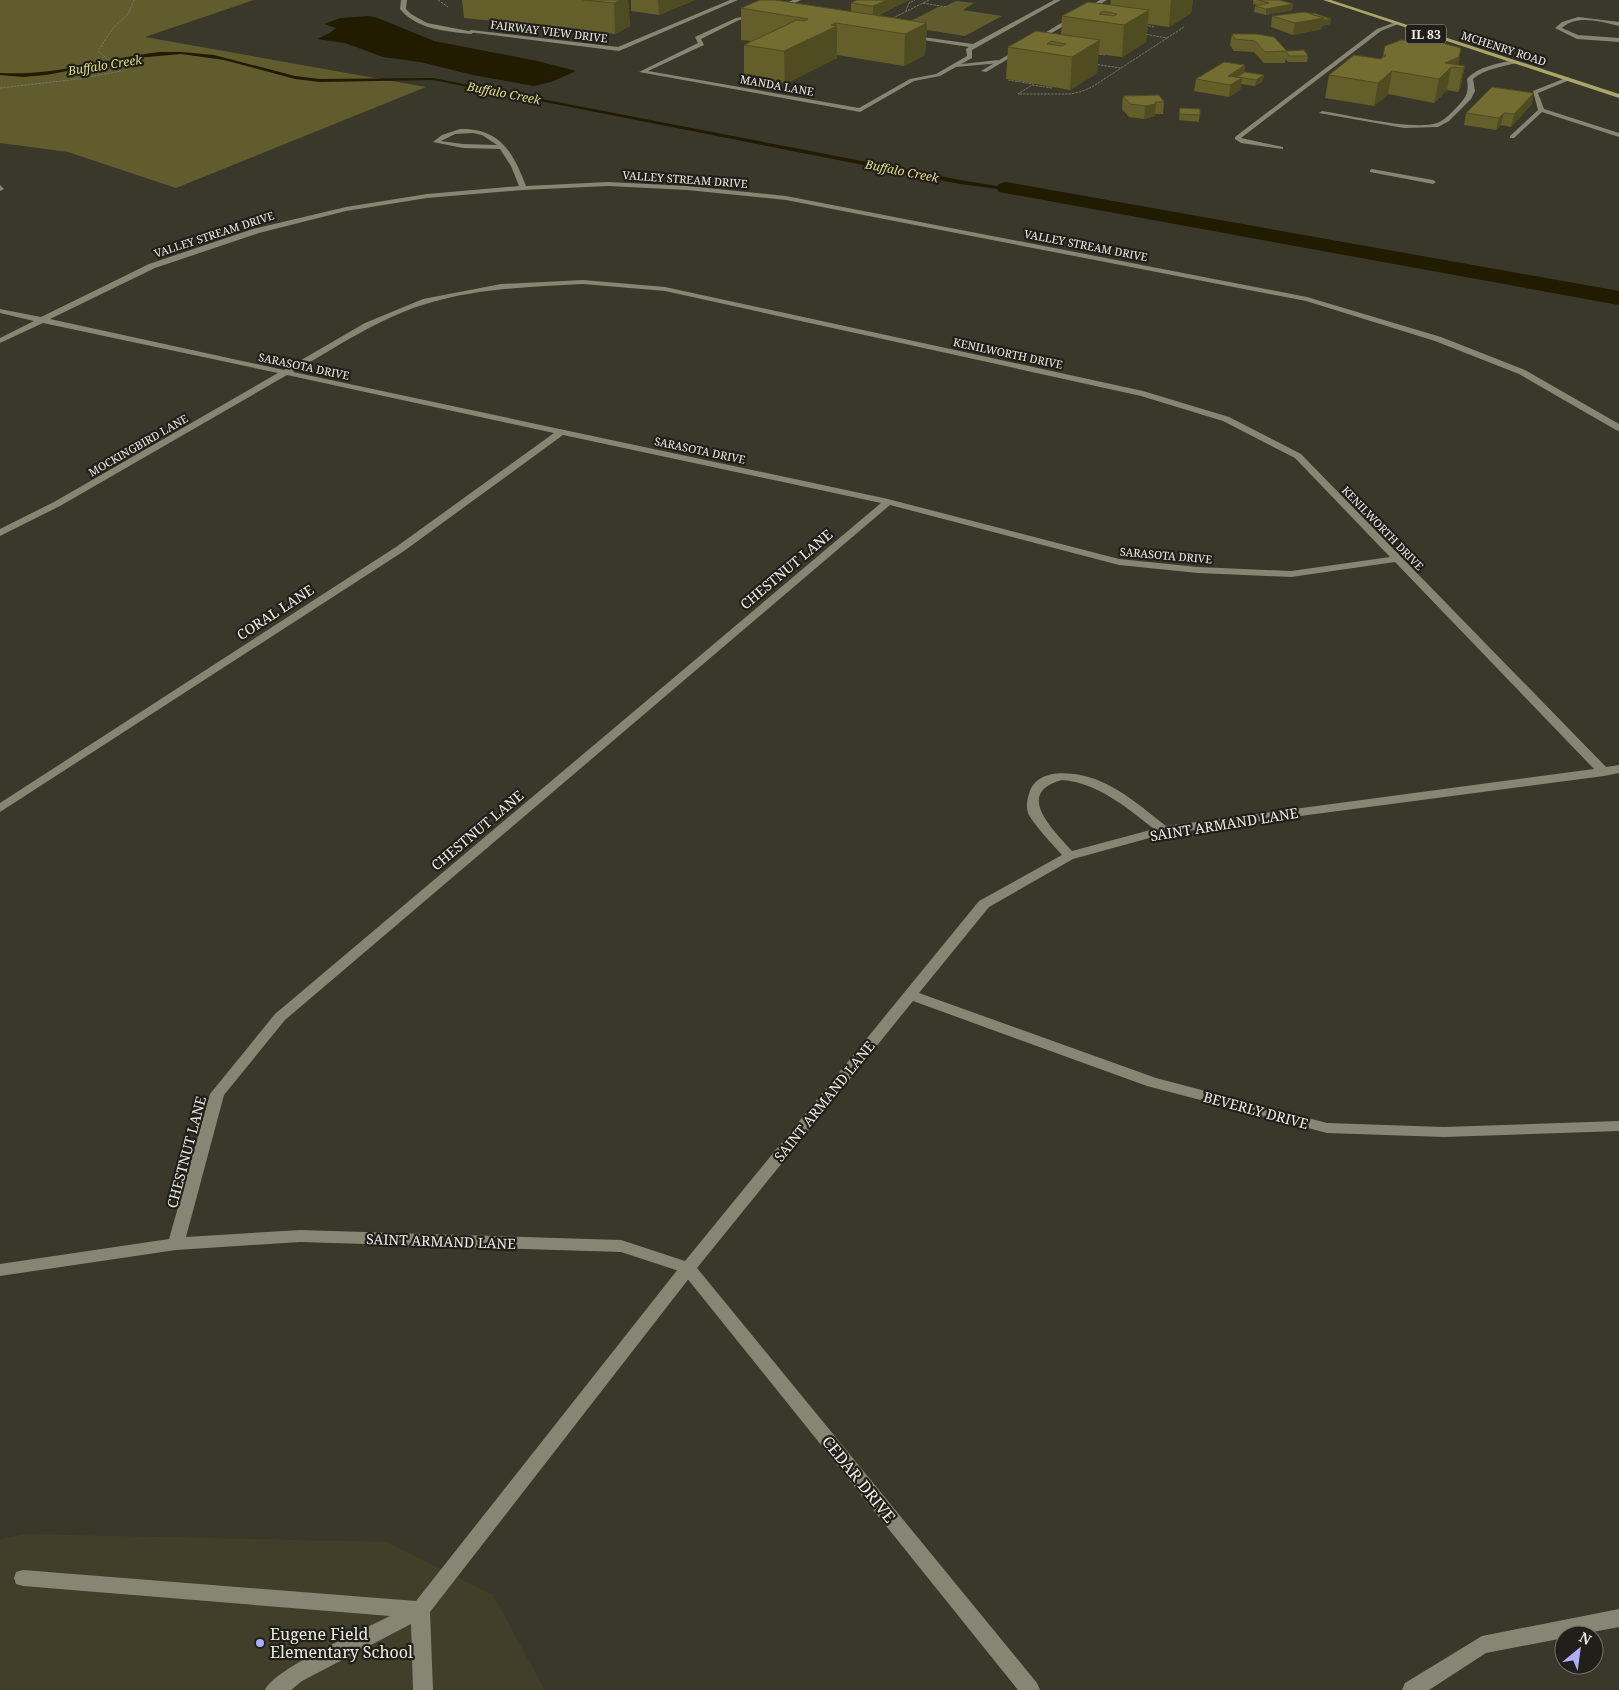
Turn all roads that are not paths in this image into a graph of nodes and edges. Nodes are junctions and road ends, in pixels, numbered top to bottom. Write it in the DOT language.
graph roads {
  1 [pos="404,0"];
  2 [pos="735,0"];
  3 [pos="798,0"];
  4 [pos="1058,0"];
  5 [pos="1104,0"];
  6 [pos="1326,0"];
  7 [pos="768,13"];
  8 [pos="776,15"];
  9 [pos="1395,24"];
  10 [pos="1619,24"];
  11 [pos="907,36"];
  12 [pos="1619,40"];
  13 [pos="974,46"];
  14 [pos="998,62"];
  15 [pos="1514,62"];
  16 [pos="956,65"];
  17 [pos="984,71"];
  18 [pos="1568,79"];
  19 [pos="1619,96"];
  20 [pos="1541,110"];
  21 [pos="1322,113"];
  22 [pos="1619,135"];
  23 [pos="1512,137"];
  24 [pos="502,147"];
  25 [pos="1281,148"];
  26 [pos="1372,171"];
  27 [pos="1433,182"];
  28 [pos="523,188"];
  29 [pos="0,312"];
  30 [pos="42,321"];
  31 [pos="0,341"];
  32 [pos="285,374"];
  33 [pos="1619,428"];
  34 [pos="561,432"];
  35 [pos="888,502"];
  36 [pos="0,533"];
  37 [pos="1397,559"];
  38 [pos="1619,770"];
  39 [pos="1604,772"];
  40 [pos="0,808"];
  41 [pos="1163,830"];
  42 [pos="1069,856"];
  43 [pos="910,995"];
  44 [pos="1619,1126"];
  45 [pos="176,1244"];
  46 [pos="688,1268"];
  47 [pos="0,1270"];
  48 [pos="23,1578"];
  49 [pos="420,1610"];
  50 [pos="1619,1618"];
  51 [pos="275,1690"];
  52 [pos="423,1690"];
  53 [pos="1030,1690"];
  54 [pos="1412,1690"];
  1 -- 2 [label="street, FAIRWAY VIEW DRIVE"];
  3 -- 7 [label="street, MANDA LANE"];
  4 -- 13 [label="street, MANDA LANE"];
  5 -- 14 [label="street"];
  6 -- 9 [label="main road, MCHENRY ROAD / IL 83"];
  7 -- 8 [label="street"];
  7 -- 16 [label="street, MANDA LANE"];
  9 -- 15 [label="main road, MCHENRY ROAD / IL 83"];
  9 -- 25 [label="street"];
  10 -- 12 [label="street"];
  11 -- 13 [label="street"];
  13 -- 16 [label="street, MANDA LANE"];
  14 -- 16 [label="street"];
  14 -- 17 [label="street"];
  15 -- 18 [label="main road, MCHENRY ROAD / IL 83"];
  15 -- 21 [label="street"];
  18 -- 19 [label="main road, MCHENRY ROAD / IL 83"];
  18 -- 20 [label="street"];
  20 -- 22 [label="street"];
  20 -- 23 [label="street"];
  24 -- 24 [label="street"];
  24 -- 28 [label="street"];
  26 -- 27 [label="street"];
  28 -- 30 [label="street, VALLEY STREAM DRIVE"];
  28 -- 33 [label="street, VALLEY STREAM DRIVE"];
  29 -- 30 [label="street, SARASOTA DRIVE"];
  30 -- 31 [label="street, VALLEY STREAM DRIVE"];
  30 -- 32 [label="street, SARASOTA DRIVE"];
  32 -- 34 [label="street, SARASOTA DRIVE"];
  32 -- 36 [label="street, MOCKINGBIRD LANE"];
  32 -- 37 [label="street, KENILWORTH DRIVE"];
  34 -- 35 [label="street, SARASOTA DRIVE"];
  34 -- 40 [label="street, CORAL LANE"];
  35 -- 37 [label="street, SARASOTA DRIVE"];
  35 -- 45 [label="street, CHESTNUT LANE"];
  37 -- 39 [label="street, KENILWORTH DRIVE"];
  38 -- 39 [label="street, SAINT ARMAND LANE"];
  39 -- 41 [label="street, SAINT ARMAND LANE"];
  41 -- 42 [label="street, SAINT ARMAND LANE"];
  41 -- 42 [label="street"];
  42 -- 43 [label="street, SAINT ARMAND LANE"];
  43 -- 44 [label="street, BEVERLY DRIVE"];
  43 -- 46 [label="street, SAINT ARMAND LANE"];
  45 -- 46 [label="street, SAINT ARMAND LANE"];
  45 -- 47 [label="street, SAINT ARMAND LANE"];
  46 -- 49 [label="street"];
  46 -- 53 [label="street, CEDAR DRIVE"];
  48 -- 49 [label="street"];
  49 -- 51 [label="street"];
  49 -- 52 [label="street"];
  50 -- 54 [label="street"];
}
